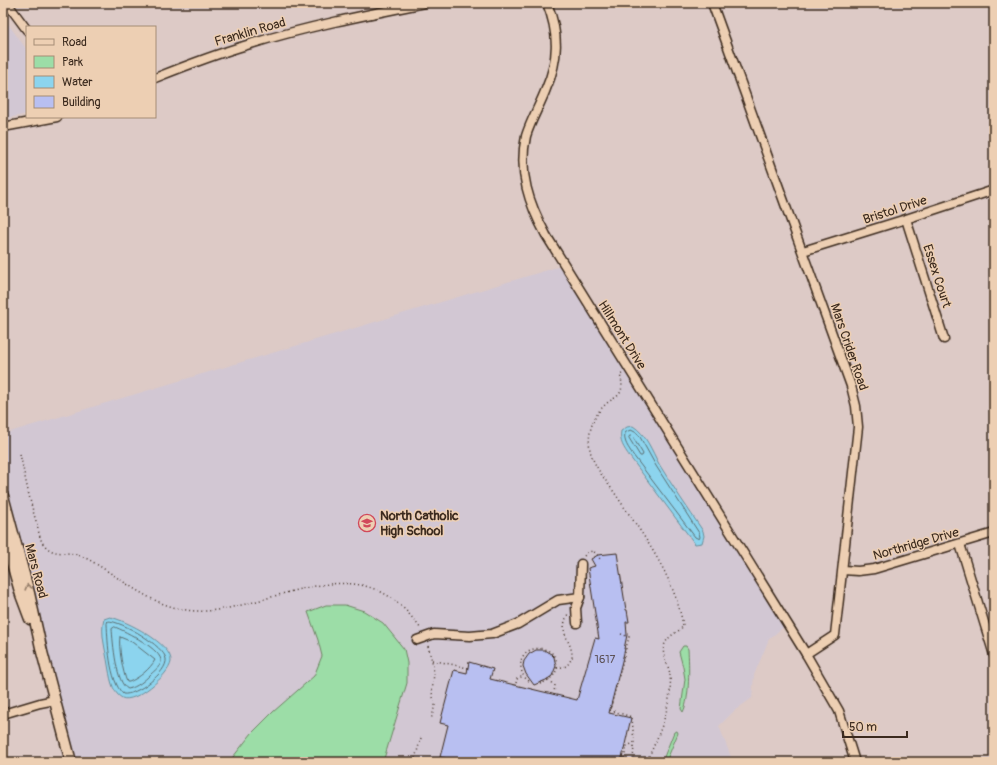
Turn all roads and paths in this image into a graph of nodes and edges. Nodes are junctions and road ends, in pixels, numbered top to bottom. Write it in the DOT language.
graph roads {
  1 [pos="7,3"];
  2 [pos="425,3"];
  3 [pos="547,3"];
  4 [pos="712,3"];
  5 [pos="26,29"];
  6 [pos="156,78"];
  7 [pos="52,118"];
  8 [pos="3,127"];
  9 [pos="994,190"];
  10 [pos="906,219"];
  11 [pos="803,251"];
  12 [pos="944,339"];
  13 [pos="622,374"];
  14 [pos="20,454"];
  15 [pos="3,496"];
  16 [pos="3,532"];
  17 [pos="994,533"];
  18 [pos="960,544"];
  19 [pos="600,559"];
  20 [pos="581,564"];
  21 [pos="843,570"];
  22 [pos="580,597"];
  23 [pos="577,606"];
  24 [pos="577,623"];
  25 [pos="621,634"];
  26 [pos="421,638"];
  27 [pos="42,652"];
  28 [pos="806,654"];
  29 [pos="994,656"];
  30 [pos="432,660"];
  31 [pos="468,668"];
  32 [pos="557,668"];
  33 [pos="523,676"];
  34 [pos="549,680"];
  35 [pos="529,681"];
  36 [pos="516,683"];
  37 [pos="540,684"];
  38 [pos="554,693"];
  39 [pos="55,700"];
  40 [pos="3,714"];
  41 [pos="431,720"];
  42 [pos="420,738"];
  43 [pos="634,743"];
  44 [pos="71,762"];
  45 [pos="414,762"];
  46 [pos="623,762"];
  47 [pos="633,762"];
  48 [pos="646,762"];
  49 [pos="855,762"];
  1 -- 5 [label="street"];
  2 -- 6 [label="street, Franklin Road"];
  3 -- 28 [label="street, Hillmont Drive"];
  4 -- 11 [label="street, Mars Crider Road"];
  7 -- 8 [label="street"];
  9 -- 10 [label="street, Bristol Drive"];
  10 -- 11 [label="street, Bristol Drive"];
  10 -- 12 [label="street, Essex Court"];
  11 -- 21 [label="street, Mars Crider Road"];
  13 -- 48 [label="path"];
  14 -- 26 [label="path"];
  27 -- 15 [label="main road, Mars Road, one-way"];
  16 -- 27 [label="main road, Mars Road"];
  17 -- 18 [label="street, Northridge Drive"];
  18 -- 21 [label="street, Northridge Drive"];
  18 -- 29 [label="street"];
  19 -- 20 [label="path"];
  20 -- 22 [label="street"];
  21 -- 28 [label="street, Mars Crider Road"];
  22 -- 23 [label="street"];
  22 -- 26 [label="street"];
  23 -- 24 [label="street"];
  23 -- 32 [label="path"];
  25 -- 43 [label="path"];
  26 -- 30 [label="path"];
  27 -- 39 [label="main road, Mars Road"];
  28 -- 49 [label="street"];
  30 -- 31 [label="path"];
  30 -- 41 [label="path"];
  32 -- 33 [label="path"];
  32 -- 34 [label="path"];
  33 -- 35 [label="path"];
  33 -- 36 [label="path"];
  34 -- 37 [label="path"];
  34 -- 38 [label="path"];
  39 -- 40 [label="street"];
  39 -- 44 [label="main road, Mars Road"];
  42 -- 45 [label="path"];
  43 -- 46 [label="path"];
  43 -- 47 [label="path"];
}
